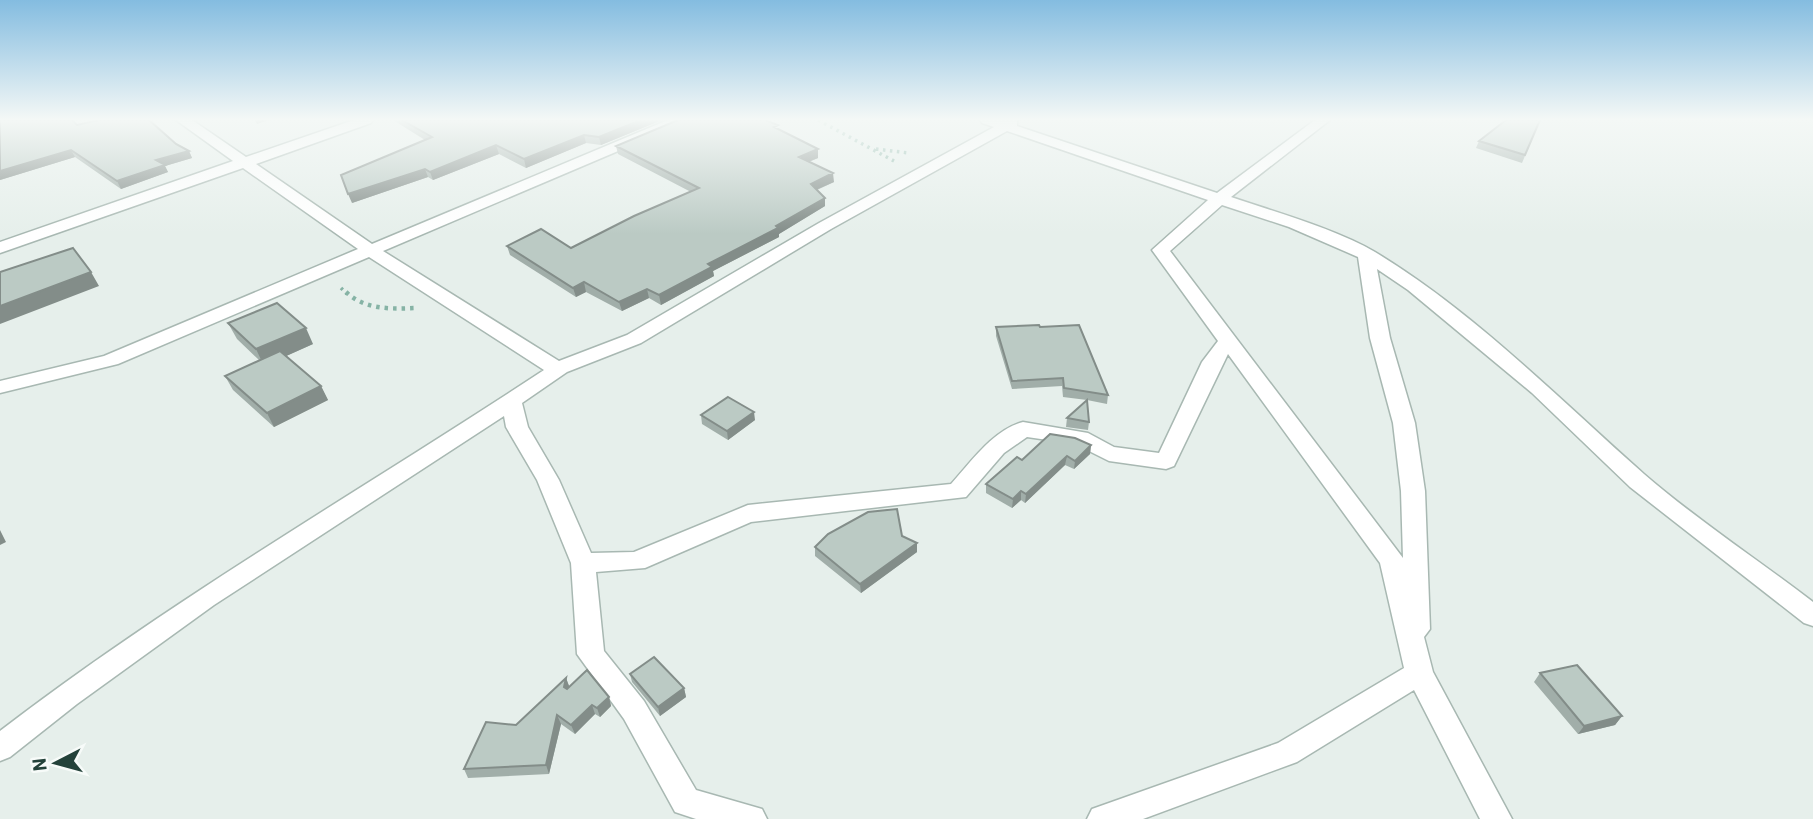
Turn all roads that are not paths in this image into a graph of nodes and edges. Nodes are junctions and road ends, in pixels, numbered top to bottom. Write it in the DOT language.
graph roads {
  1 [pos="239,158"];
  2 [pos="255,158"];
  3 [pos="589,158"];
  4 [pos="948,158"];
  5 [pos="1108,158"];
  6 [pos="1273,158"];
  7 [pos="244,162"];
  8 [pos="1219,199"];
  9 [pos="0,248"];
  10 [pos="372,250"];
  11 [pos="1366,254"];
  12 [pos="1228,341"];
  13 [pos="560,368"];
  14 [pos="0,387"];
  15 [pos="511,401"];
  16 [pos="583,563"];
  17 [pos="1813,616"];
  18 [pos="1419,673"];
  19 [pos="0,748"];
  20 [pos="697,811"];
  21 [pos="751,819"];
  22 [pos="1103,819"];
  23 [pos="1496,819"];
  1 -- 7 [label="street"];
  2 -- 7 [label="street"];
  3 -- 10 [label="street"];
  4 -- 13 [label="street"];
  5 -- 8 [label="street"];
  6 -- 8 [label="street"];
  7 -- 9 [label="street"];
  7 -- 10 [label="street"];
  8 -- 11 [label="street"];
  8 -- 12 [label="street"];
  10 -- 13 [label="street"];
  10 -- 14 [label="street"];
  11 -- 17 [label="street"];
  11 -- 18 [label="street"];
  12 -- 16 [label="street"];
  12 -- 18 [label="street"];
  13 -- 15 [label="street"];
  15 -- 16 [label="street"];
  15 -- 19 [label="street"];
  16 -- 20 [label="street"];
  18 -- 22 [label="street"];
  18 -- 23 [label="street"];
  20 -- 21 [label="street"];
}
